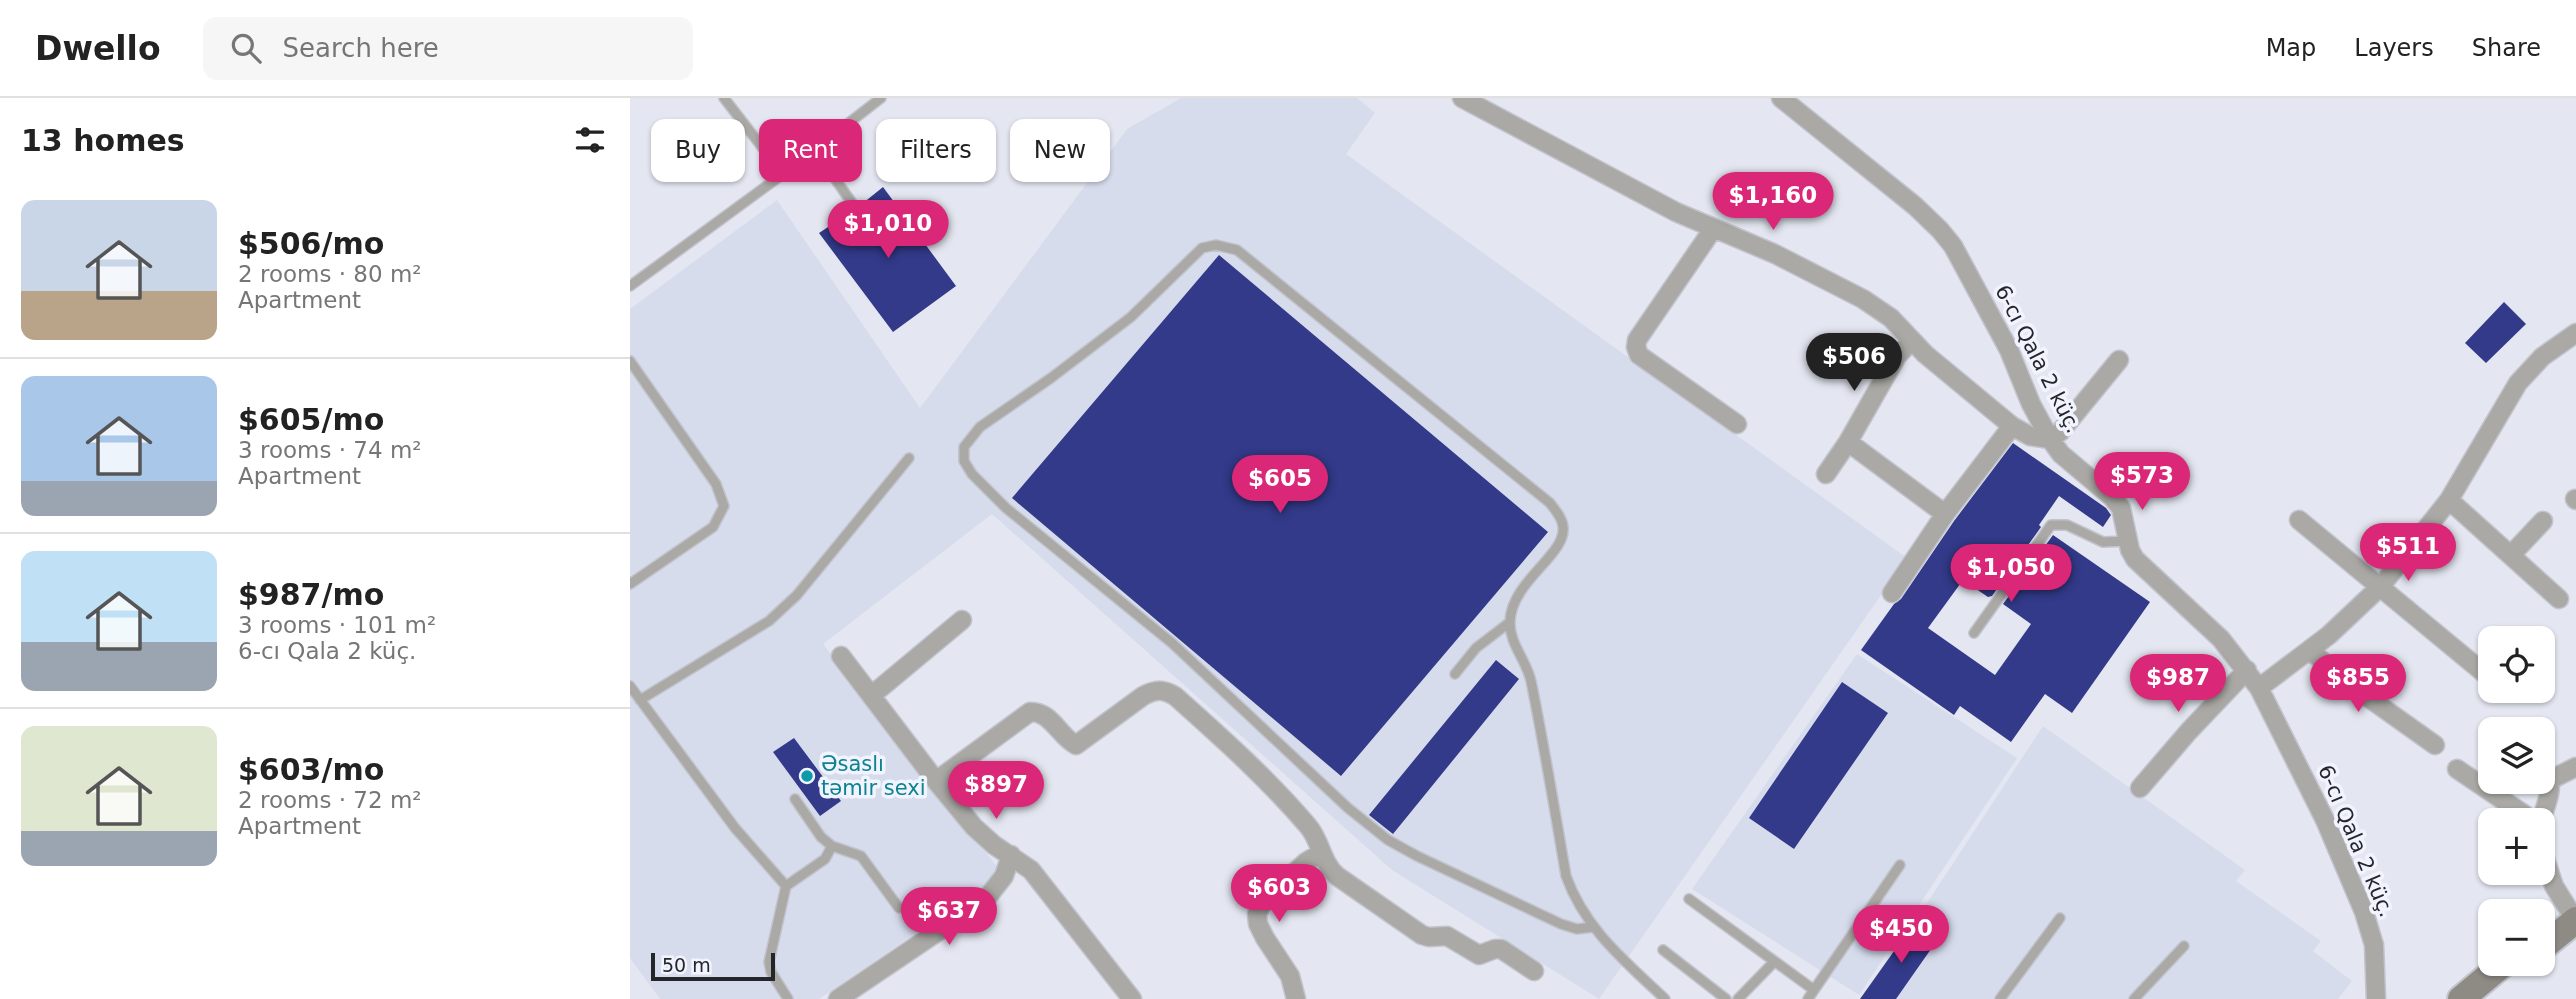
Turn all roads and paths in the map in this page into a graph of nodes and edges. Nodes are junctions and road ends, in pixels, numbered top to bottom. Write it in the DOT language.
graph roads {
  1 [pos="724,98"];
  2 [pos="881,98"];
  3 [pos="1462,98"];
  4 [pos="1781,98"];
  5 [pos="854,119"];
  6 [pos="759,143"];
  7 [pos="772,182"];
  8 [pos="837,182"];
  9 [pos="852,203"];
  10 [pos="1713,229"];
  11 [pos="630,286"];
  12 [pos="2576,333"];
  13 [pos="1912,340"];
  14 [pos="2119,360"];
  15 [pos="630,361"];
  16 [pos="1737,425"];
  17 [pos="2012,426"];
  18 [pos="2050,439"];
  19 [pos="1848,442"];
  20 [pos="909,458"];
  21 [pos="1826,474"];
  22 [pos="2449,500"];
  23 [pos="1945,514"];
  24 [pos="2299,520"];
  25 [pos="2543,521"];
  26 [pos="2128,541"];
  27 [pos="2511,555"];
  28 [pos="630,584"];
  29 [pos="2381,586"];
  30 [pos="1892,593"];
  31 [pos="2559,599"];
  32 [pos="962,620"];
  33 [pos="1510,622"];
  34 [pos="1974,633"];
  35 [pos="2310,650"];
  36 [pos="841,656"];
  37 [pos="2478,668"];
  38 [pos="2247,670"];
  39 [pos="1455,674"];
  40 [pos="630,686"];
  41 [pos="2259,688"];
  42 [pos="872,695"];
  43 [pos="640,700"];
  44 [pos="2435,745"];
  45 [pos="2576,767"];
  46 [pos="2457,769"];
  47 [pos="2555,773"];
  48 [pos="936,781"];
  49 [pos="2140,788"];
  50 [pos="796,799"];
  51 [pos="2512,808"];
  52 [pos="832,846"];
  53 [pos="1321,853"];
  54 [pos="1011,855"];
  55 [pos="1899,865"];
  56 [pos="2554,885"];
  57 [pos="786,886"];
  58 [pos="1689,899"];
  59 [pos="899,908"];
  60 [pos="2574,911"];
  61 [pos="2060,918"];
  62 [pos="2555,924"];
  63 [pos="1593,927"];
  64 [pos="2555,933"];
  65 [pos="2184,946"];
  66 [pos="1663,950"];
  67 [pos="1774,962"];
  68 [pos="1534,971"];
  69 [pos="2489,976"];
  70 [pos="2507,976"];
  71 [pos="1814,990"];
  72 [pos="788,999"];
  73 [pos="838,999"];
  74 [pos="1132,999"];
  75 [pos="1296,999"];
  76 [pos="1665,999"];
  77 [pos="1726,999"];
  78 [pos="1738,999"];
  79 [pos="1808,999"];
  80 [pos="2000,999"];
  81 [pos="2134,999"];
  82 [pos="2376,999"];
  83 [pos="2461,999"];
  84 [pos="2479,999"];
  1 -- 6 [label="lane"];
  2 -- 5 [label="lane"];
  3 -- 10 [label="street"];
  4 -- 18 [label="street, 6-cı Qala 2 küç."];
  7 -- 11 [label="lane"];
  8 -- 9 [label="lane"];
  10 -- 13 [label="street"];
  10 -- 16 [label="street"];
  12 -- 22 [label="street"];
  13 -- 17 [label="street"];
  13 -- 19 [label="street"];
  14 -- 18 [label="street"];
  15 -- 28 [label="lane"];
  17 -- 18 [label="street"];
  17 -- 23 [label="street"];
  18 -- 26 [label="street, 6-cı Qala 2 küç."];
  19 -- 21 [label="street"];
  19 -- 23 [label="street"];
  20 -- 43 [label="lane"];
  22 -- 27 [label="street"];
  22 -- 29 [label="street"];
  23 -- 30 [label="street"];
  24 -- 29 [label="street"];
  25 -- 27 [label="street"];
  26 -- 34 [label="lane"];
  26 -- 38 [label="street, 6-cı Qala 2 küç."];
  27 -- 31 [label="street"];
  29 -- 35 [label="street"];
  29 -- 37 [label="street"];
  32 -- 42 [label="street"];
  33 -- 39 [label="lane"];
  33 -- 63 [label="lane"];
  33 -- 63 [label="lane"];
  35 -- 41 [label="street"];
  35 -- 44 [label="street"];
  36 -- 42 [label="street"];
  38 -- 41 [label="street, 6-cı Qala 2 küç."];
  38 -- 49 [label="street"];
  40 -- 43 [label="lane"];
  41 -- 82 [label="street, 6-cı Qala 2 küç."];
  42 -- 48 [label="street"];
  43 -- 57 [label="lane"];
  45 -- 47 [label="street"];
  46 -- 51 [label="street"];
  48 -- 53 [label="street"];
  48 -- 54 [label="street"];
  50 -- 52 [label="lane"];
  52 -- 57 [label="lane"];
  52 -- 59 [label="lane"];
  53 -- 68 [label="street"];
  53 -- 75 [label="street"];
  54 -- 73 [label="street"];
  54 -- 74 [label="street"];
  55 -- 71 [label="lane"];
  56 -- 60 [label="street"];
  57 -- 72 [label="lane"];
  58 -- 67 [label="lane"];
  60 -- 62 [label="main road"];
  60 -- 64 [label="main road"];
  61 -- 80 [label="lane"];
  63 -- 76 [label="lane"];
  65 -- 81 [label="lane"];
  66 -- 77 [label="lane"];
  67 -- 71 [label="lane"];
  67 -- 78 [label="lane"];
  69 -- 83 [label="main road"];
  70 -- 84 [label="main road"];
  71 -- 79 [label="lane"];
}
